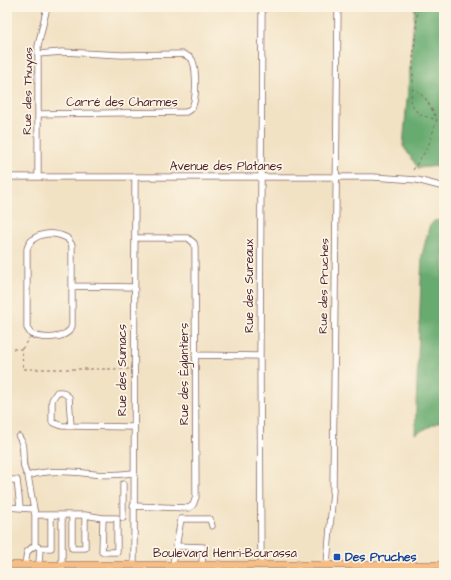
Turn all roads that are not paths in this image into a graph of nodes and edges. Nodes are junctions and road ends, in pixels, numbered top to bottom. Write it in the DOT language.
graph roads {
  1 [pos="47,7"];
  2 [pos="262,7"];
  3 [pos="338,7"];
  4 [pos="38,54"];
  5 [pos="38,114"];
  6 [pos="336,176"];
  7 [pos="7,177"];
  8 [pos="38,177"];
  9 [pos="135,177"];
  10 [pos="260,177"];
  11 [pos="444,186"];
  12 [pos="135,238"];
  13 [pos="72,286"];
  14 [pos="134,287"];
  15 [pos="195,356"];
  16 [pos="260,356"];
  17 [pos="71,426"];
  18 [pos="133,427"];
  19 [pos="19,437"];
  20 [pos="133,473"];
  21 [pos="28,476"];
  22 [pos="7,480"];
  23 [pos="123,484"];
  24 [pos="133,506"];
  25 [pos="7,507"];
  26 [pos="20,508"];
  27 [pos="34,509"];
  28 [pos="35,515"];
  29 [pos="51,515"];
  30 [pos="62,515"];
  31 [pos="72,515"];
  32 [pos="85,516"];
  33 [pos="133,517"];
  34 [pos="102,518"];
  35 [pos="120,518"];
  36 [pos="212,526"];
  37 [pos="38,546"];
  38 [pos="176,546"];
  39 [pos="25,564"];
  40 [pos="39,564"];
  41 [pos="62,564"];
  42 [pos="134,564"];
  43 [pos="173,564"];
  44 [pos="202,564"];
  45 [pos="219,564"];
  46 [pos="260,564"];
  47 [pos="298,564"];
  48 [pos="327,564"];
  49 [pos="7,565"];
  50 [pos="444,565"];
  51 [pos="62,573"];
  52 [pos="219,573"];
  53 [pos="298,573"];
  1 -- 4 [label="street, Rue des Thuyas"];
  2 -- 10 [label="street, Rue des Sureaux"];
  3 -- 6 [label="street, Rue des Pruches"];
  4 -- 5 [label="street, Rue des Thuyas"];
  4 -- 5 [label="street, Carré des Charmes"];
  5 -- 8 [label="street, Rue des Thuyas"];
  6 -- 10 [label="street, Avenue des Platanes"];
  6 -- 11 [label="street, Avenue des Platanes"];
  6 -- 48 [label="street, Rue des Pruches"];
  7 -- 8 [label="street, Avenue des Platanes"];
  8 -- 9 [label="street, Avenue des Platanes"];
  9 -- 10 [label="street, Avenue des Platanes"];
  9 -- 12 [label="street, Rue des Sumacs"];
  10 -- 16 [label="street, Rue des Sureaux"];
  12 -- 14 [label="street, Rue des Sumacs"];
  12 -- 15 [label="street, Rue des Églantiers"];
  13 -- 13 [label="street"];
  13 -- 14 [label="street"];
  14 -- 18 [label="street, Rue des Sumacs"];
  15 -- 16 [label="street"];
  15 -- 24 [label="street, Rue des Églantiers"];
  16 -- 46 [label="street, Rue des Sureaux"];
  17 -- 17 [label="street"];
  17 -- 18 [label="street"];
  18 -- 20 [label="street, Rue des Sumacs"];
  19 -- 21 [label="street"];
  20 -- 21 [label="street"];
  20 -- 24 [label="street, Rue des Sumacs"];
  21 -- 27 [label="street"];
  22 -- 26 [label="street"];
  23 -- 35 [label="street"];
  24 -- 33 [label="street, Rue des Sumacs"];
  25 -- 26 [label="street"];
  26 -- 27 [label="street"];
  27 -- 28 [label="street"];
  28 -- 29 [label="street"];
  28 -- 37 [label="street"];
  29 -- 30 [label="street"];
  29 -- 37 [label="street"];
  30 -- 31 [label="street"];
  30 -- 41 [label="street"];
  31 -- 32 [label="street"];
  31 -- 32 [label="street"];
  32 -- 34 [label="street"];
  33 -- 35 [label="street"];
  33 -- 42 [label="street, Rue des Sumacs"];
  34 -- 35 [label="street"];
  34 -- 35 [label="street"];
  36 -- 38 [label="street"];
  37 -- 39 [label="street"];
  37 -- 40 [label="street"];
  38 -- 43 [label="street"];
  38 -- 44 [label="street"];
  39 -- 40 [label="main road, Boulevard Henri-Bourassa"];
  39 -- 49 [label="main road, Boulevard Henri-Bourassa"];
  40 -- 41 [label="main road, Boulevard Henri-Bourassa"];
  41 -- 42 [label="main road, Boulevard Henri-Bourassa"];
  41 -- 51 [label="street"];
  42 -- 43 [label="main road, Boulevard Henri-Bourassa"];
  43 -- 44 [label="main road, Boulevard Henri-Bourassa"];
  44 -- 45 [label="main road, Boulevard Henri-Bourassa"];
  45 -- 46 [label="main road, Boulevard Henri-Bourassa"];
  45 -- 52 [label="street"];
  46 -- 47 [label="main road, Boulevard Henri-Bourassa"];
  47 -- 48 [label="main road, Boulevard Henri-Bourassa"];
  47 -- 53 [label="street"];
  48 -- 50 [label="main road, Boulevard Henri-Bourassa"];
}
